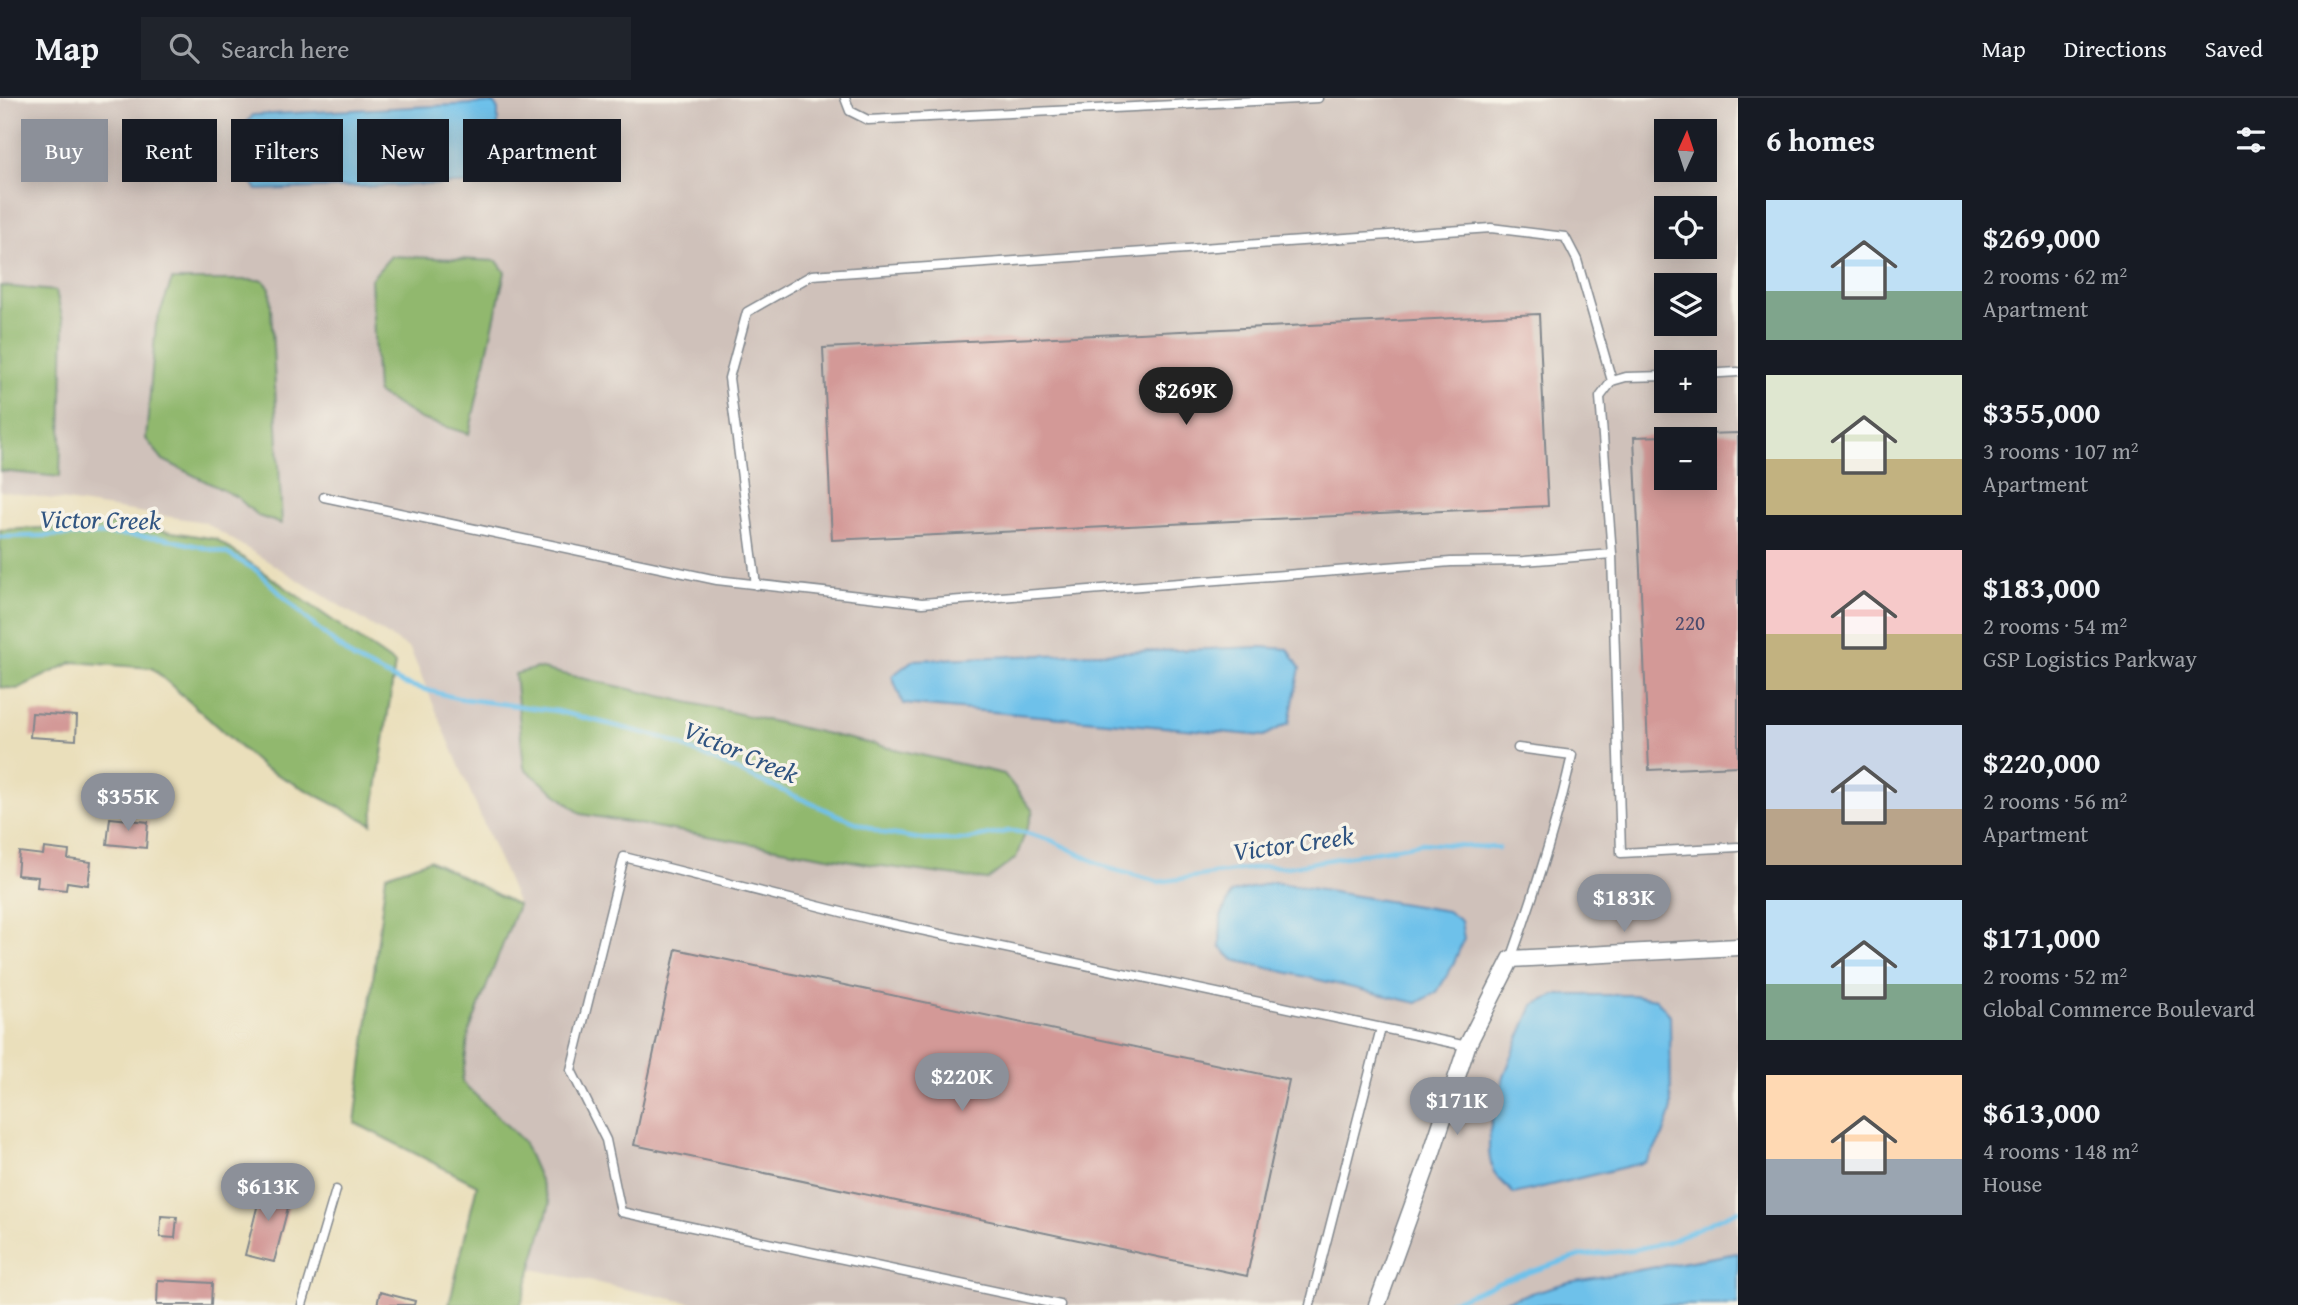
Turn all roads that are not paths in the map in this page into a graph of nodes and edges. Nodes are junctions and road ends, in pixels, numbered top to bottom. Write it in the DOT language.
graph roads {
  1 [pos="845,98"];
  2 [pos="1318,98"];
  3 [pos="1738,372"];
  4 [pos="1717,373"];
  5 [pos="1654,376"];
  6 [pos="1612,381"];
  7 [pos="324,497"];
  8 [pos="1612,554"];
  9 [pos="756,584"];
  10 [pos="1518,748"];
  11 [pos="1738,847"];
  12 [pos="1738,947"];
  13 [pos="1511,959"];
  14 [pos="1381,1028"];
  15 [pos="1467,1046"];
  16 [pos="336,1190"];
  17 [pos="302,1305"];
  18 [pos="1060,1305"];
  19 [pos="1310,1305"];
  20 [pos="1377,1305"];
  1 -- 2 [label="lane"];
  3 -- 4 [label="lane"];
  5 -- 6 [label="lane"];
  6 -- 8 [label="lane"];
  6 -- 9 [label="lane"];
  7 -- 9 [label="lane"];
  8 -- 9 [label="lane"];
  8 -- 11 [label="lane"];
  10 -- 13 [label="lane"];
  12 -- 13 [label="street"];
  13 -- 15 [label="street"];
  14 -- 15 [label="lane"];
  14 -- 18 [label="lane"];
  14 -- 19 [label="lane"];
  15 -- 20 [label="street"];
  16 -- 17 [label="lane"];
}
